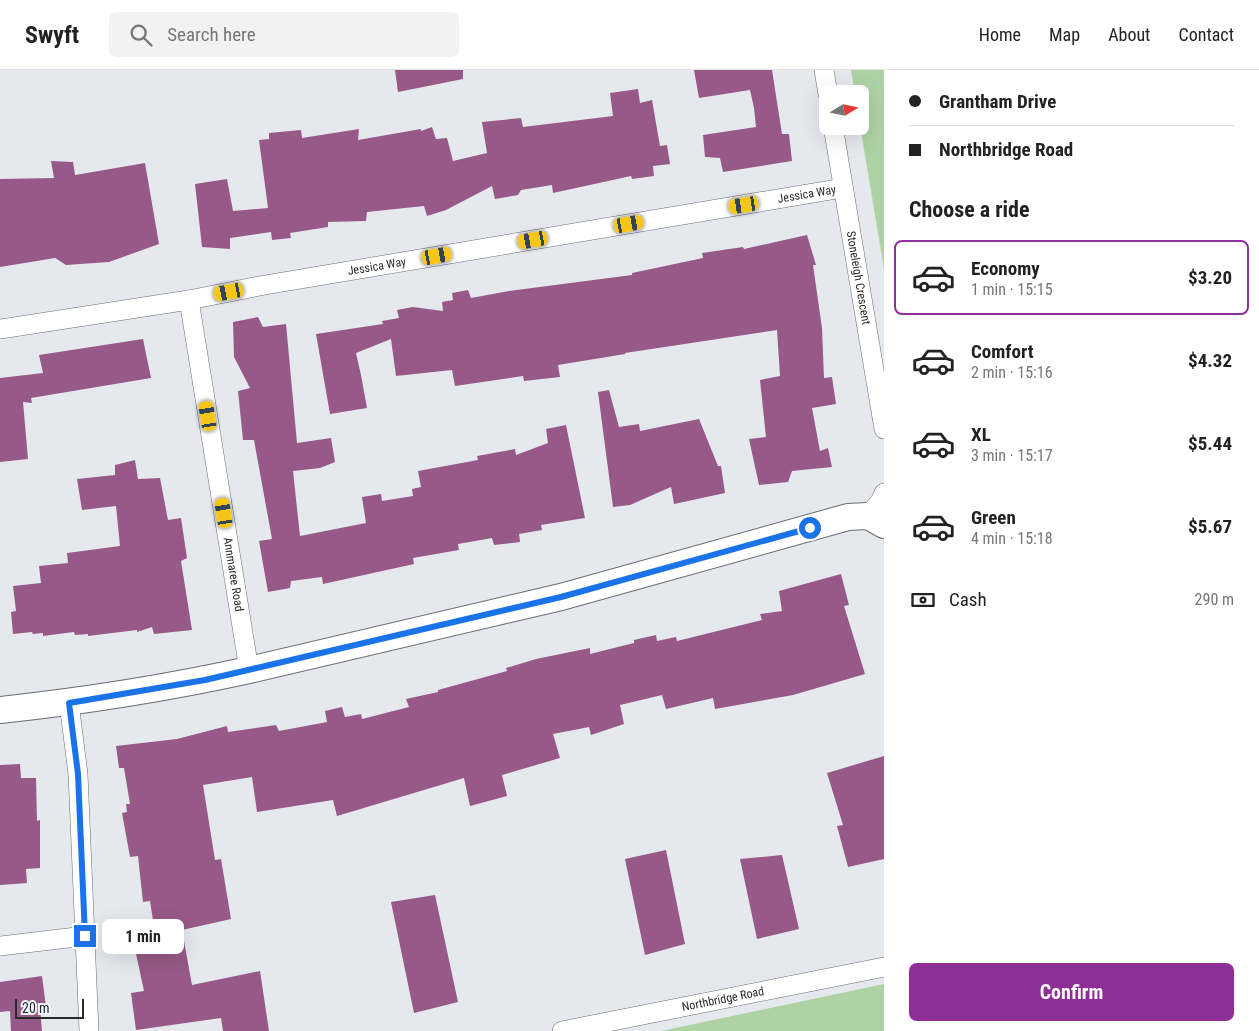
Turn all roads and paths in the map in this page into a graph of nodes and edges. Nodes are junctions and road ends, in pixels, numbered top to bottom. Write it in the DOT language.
graph roads {
  1 [pos="824,70"];
  2 [pos="826,85"];
  3 [pos="834,135"];
  4 [pos="843,188"];
  5 [pos="189,300"];
  6 [pos="0,328"];
  7 [pos="884,429"];
  8 [pos="884,493"];
  9 [pos="876,520"];
  10 [pos="250,670"];
  11 [pos="69,703"];
  12 [pos="0,710"];
  13 [pos="85,936"];
  14 [pos="0,946"];
  15 [pos="884,967"];
  16 [pos="89,1031"];
  17 [pos="562,1031"];
  1 -- 2 [label="street"];
  3 -- 4 [label="street, Stoneleigh Crescent"];
  4 -- 5 [label="street, Jessica Way"];
  4 -- 7 [label="street, Stoneleigh Crescent"];
  5 -- 6 [label="street, Jessica Way"];
  5 -- 10 [label="street, Annmaree Road"];
  8 -- 9 [label="street"];
  9 -- 10 [label="street"];
  10 -- 11 [label="street"];
  11 -- 12 [label="street"];
  11 -- 13 [label="street"];
  13 -- 14 [label="street"];
  13 -- 16 [label="street"];
  15 -- 17 [label="street, Northbridge Road"];
}
